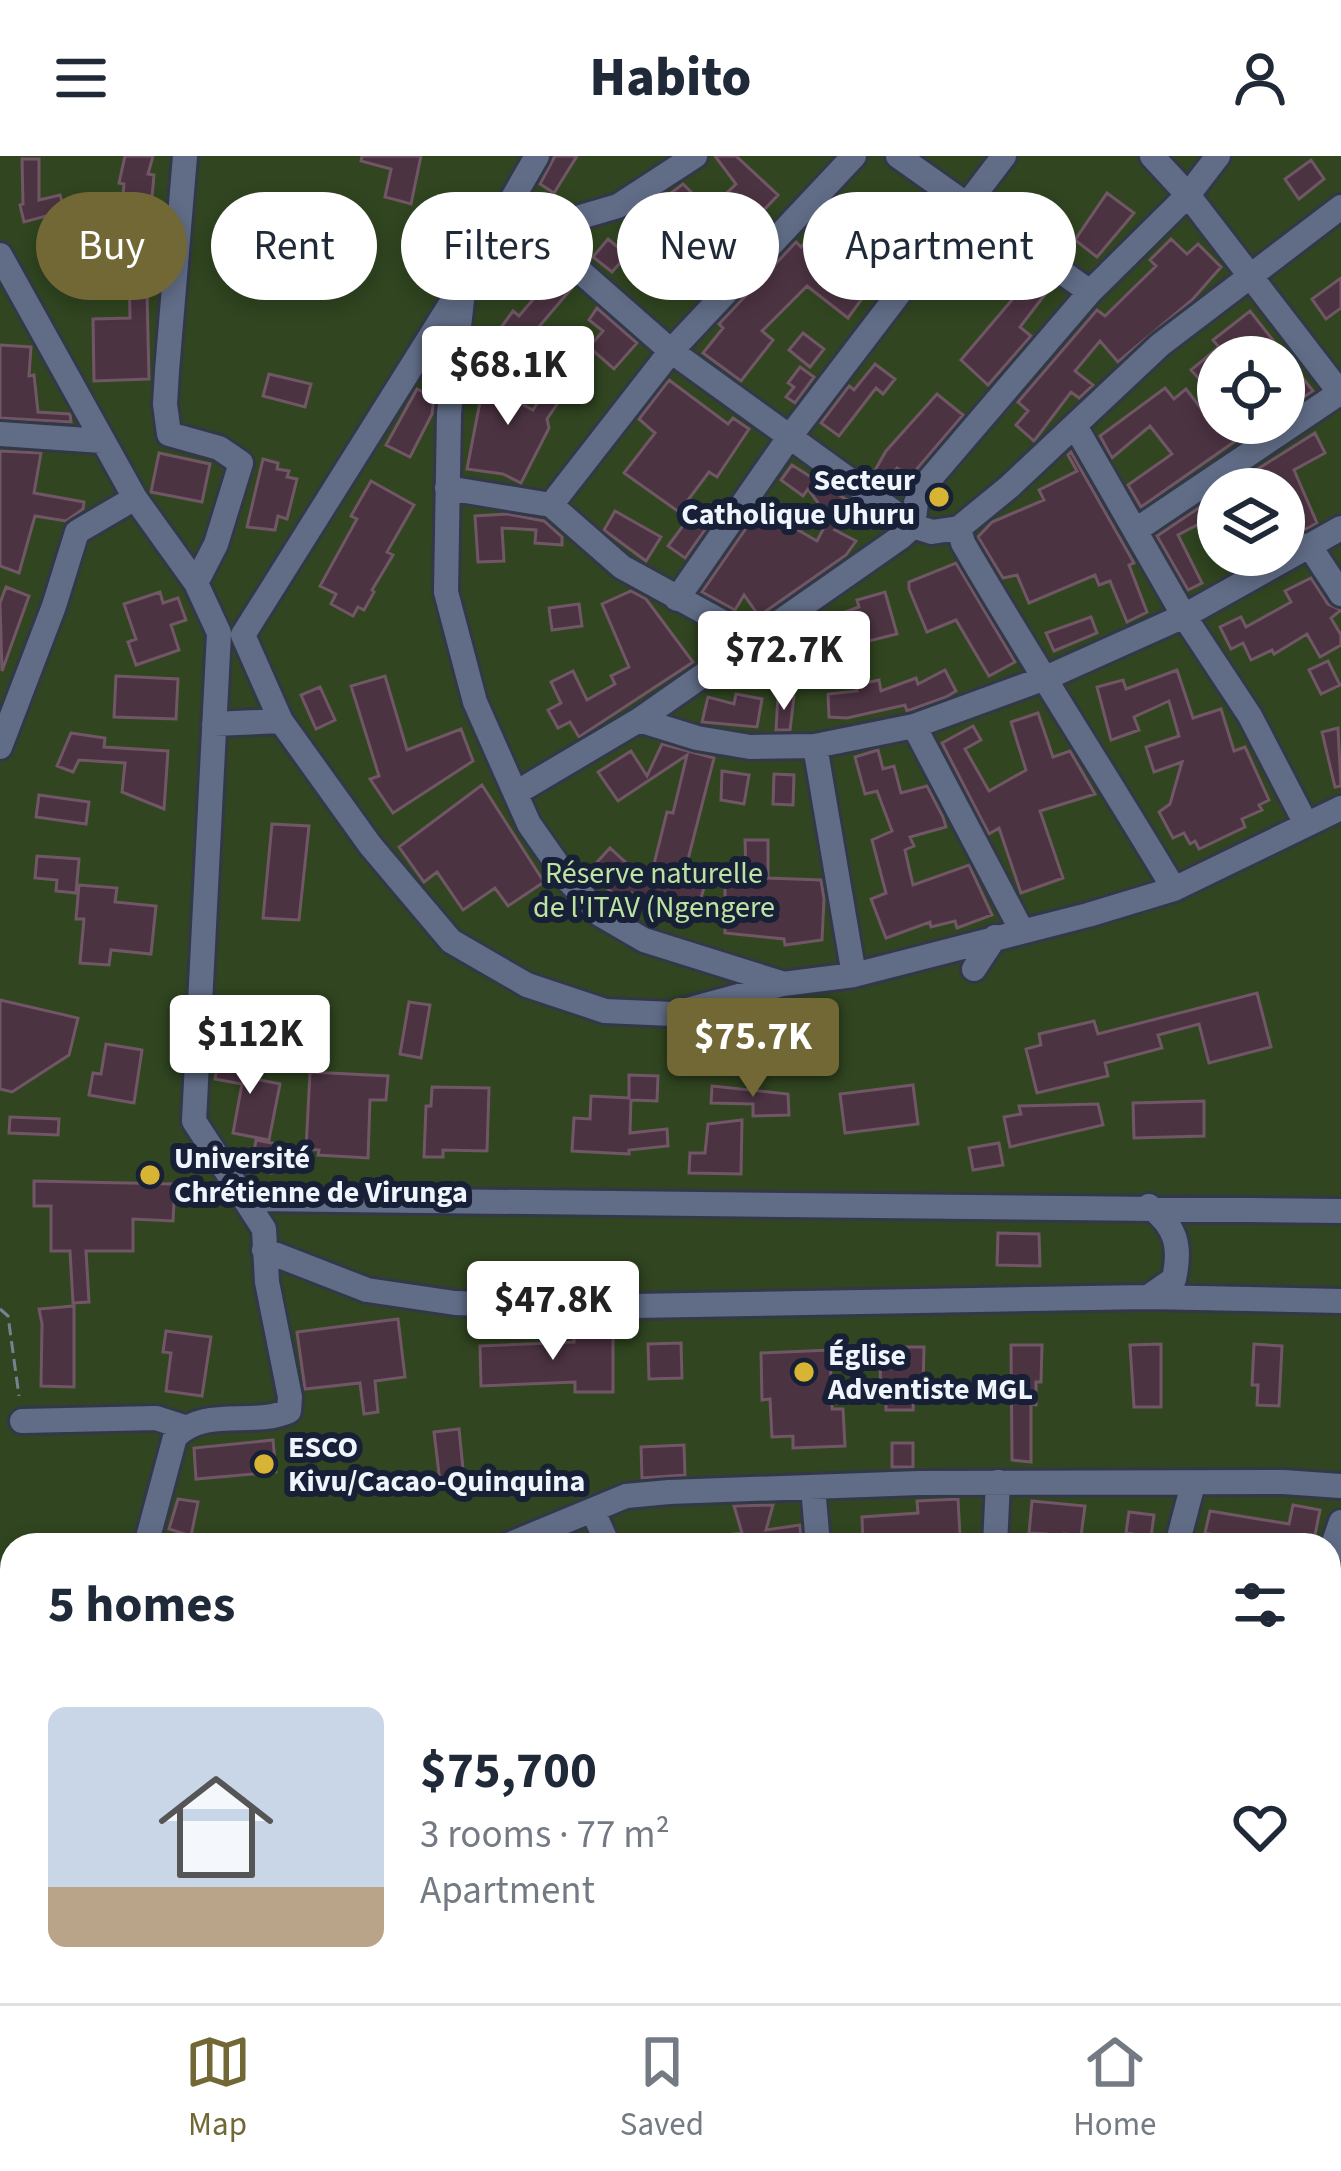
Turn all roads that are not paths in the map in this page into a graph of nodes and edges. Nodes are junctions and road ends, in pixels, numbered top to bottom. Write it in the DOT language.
graph roads {
  1 [pos="185,156"];
  2 [pos="537,156"];
  3 [pos="695,156"];
  4 [pos="854,156"];
  5 [pos="898,156"];
  6 [pos="1004,156"];
  7 [pos="1152,156"];
  8 [pos="1218,156"];
  9 [pos="517,192"];
  10 [pos="946,192"];
  11 [pos="979,192"];
  12 [pos="1188,195"];
  13 [pos="1341,207"];
  14 [pos="593,213"];
  15 [pos="0,255"];
  16 [pos="1253,278"];
  17 [pos="593,282"];
  18 [pos="1076,282"];
  19 [pos="1090,292"];
  20 [pos="453,300"];
  21 [pos="462,300"];
  22 [pos="896,300"];
  23 [pos="671,352"];
  24 [pos="1341,392"];
  25 [pos="1075,426"];
  26 [pos="0,434"];
  27 [pos="788,439"];
  28 [pos="102,441"];
  29 [pos="447,488"];
  30 [pos="135,498"];
  31 [pos="550,506"];
  32 [pos="914,526"];
  33 [pos="959,528"];
  34 [pos="1341,528"];
  35 [pos="1136,530"];
  36 [pos="1309,545"];
  37 [pos="196,583"];
  38 [pos="1341,594"];
  39 [pos="677,599"];
  40 [pos="1184,616"];
  41 [pos="231,634"];
  42 [pos="757,641"];
  43 [pos="1048,677"];
  44 [pos="639,720"];
  45 [pos="281,721"];
  46 [pos="214,724"];
  47 [pos="914,726"];
  48 [pos="815,746"];
  49 [pos="0,747"];
  50 [pos="516,793"];
  51 [pos="1341,808"];
  52 [pos="1306,824"];
  53 [pos="1174,889"];
  54 [pos="1022,931"];
  55 [pos="994,938"];
  56 [pos="974,969"];
  57 [pos="854,975"];
  58 [pos="783,984"];
  59 [pos="247,1199"];
  60 [pos="1149,1206"];
  61 [pos="1341,1211"];
  62 [pos="265,1250"];
  63 [pos="1148,1297"];
  64 [pos="1341,1300"];
  65 [pos="22,1421"];
  66 [pos="184,1427"];
  67 [pos="998,1483"];
  68 [pos="1192,1484"];
  69 [pos="1341,1486"];
  70 [pos="814,1487"];
  71 [pos="593,1511"];
  72 [pos="149,1533"];
  73 [pos="538,1533"];
  74 [pos="603,1533"];
  75 [pos="817,1533"];
  76 [pos="995,1533"];
  77 [pos="1180,1533"];
  1 -- 37 [label="street"];
  2 -- 9 [label="street"];
  3 -- 14 [label="street"];
  4 -- 23 [label="street"];
  5 -- 10 [label="street"];
  6 -- 11 [label="street"];
  7 -- 12 [label="street"];
  8 -- 12 [label="street"];
  12 -- 16 [label="street"];
  12 -- 19 [label="street"];
  13 -- 16 [label="street"];
  15 -- 28 [label="street"];
  16 -- 24 [label="street"];
  16 -- 25 [label="street"];
  17 -- 23 [label="street"];
  18 -- 19 [label="street"];
  19 -- 32 [label="street"];
  20 -- 41 [label="street"];
  21 -- 29 [label="street"];
  22 -- 27 [label="street"];
  23 -- 27 [label="street"];
  23 -- 31 [label="street"];
  24 -- 35 [label="street"];
  25 -- 33 [label="street"];
  25 -- 35 [label="street"];
  26 -- 28 [label="street"];
  27 -- 32 [label="street"];
  27 -- 39 [label="street"];
  28 -- 30 [label="street"];
  29 -- 31 [label="street"];
  29 -- 50 [label="street"];
  30 -- 37 [label="street"];
  30 -- 49 [label="street"];
  31 -- 39 [label="street"];
  32 -- 33 [label="street"];
  32 -- 42 [label="street"];
  33 -- 43 [label="street"];
  34 -- 36 [label="street"];
  35 -- 40 [label="street"];
  36 -- 38 [label="street"];
  36 -- 40 [label="street"];
  37 -- 41 [label="street"];
  39 -- 42 [label="street"];
  40 -- 43 [label="street"];
  40 -- 52 [label="street"];
  41 -- 45 [label="street"];
  41 -- 46 [label="street"];
  42 -- 44 [label="street"];
  43 -- 47 [label="street"];
  43 -- 53 [label="street"];
  44 -- 48 [label="street"];
  44 -- 50 [label="street"];
  45 -- 46 [label="street"];
  45 -- 58 [label="street"];
  46 -- 59 [label="street"];
  47 -- 48 [label="street"];
  47 -- 54 [label="street"];
  48 -- 57 [label="street"];
  50 -- 58 [label="street"];
  51 -- 52 [label="street"];
  52 -- 53 [label="street"];
  53 -- 54 [label="street"];
  54 -- 55 [label="street"];
  55 -- 56 [label="street"];
  55 -- 57 [label="street"];
  57 -- 58 [label="street"];
  59 -- 60 [label="street"];
  59 -- 62 [label="street"];
  60 -- 61 [label="street"];
  60 -- 63 [label="street"];
  62 -- 63 [label="street"];
  62 -- 66 [label="street"];
  63 -- 64 [label="street"];
  65 -- 66 [label="street"];
  66 -- 72 [label="street"];
  67 -- 68 [label="street"];
  67 -- 70 [label="street"];
  67 -- 76 [label="street"];
  68 -- 69 [label="street"];
  68 -- 77 [label="street"];
  70 -- 71 [label="street"];
  70 -- 75 [label="street"];
  71 -- 73 [label="street"];
  71 -- 74 [label="street"];
}
